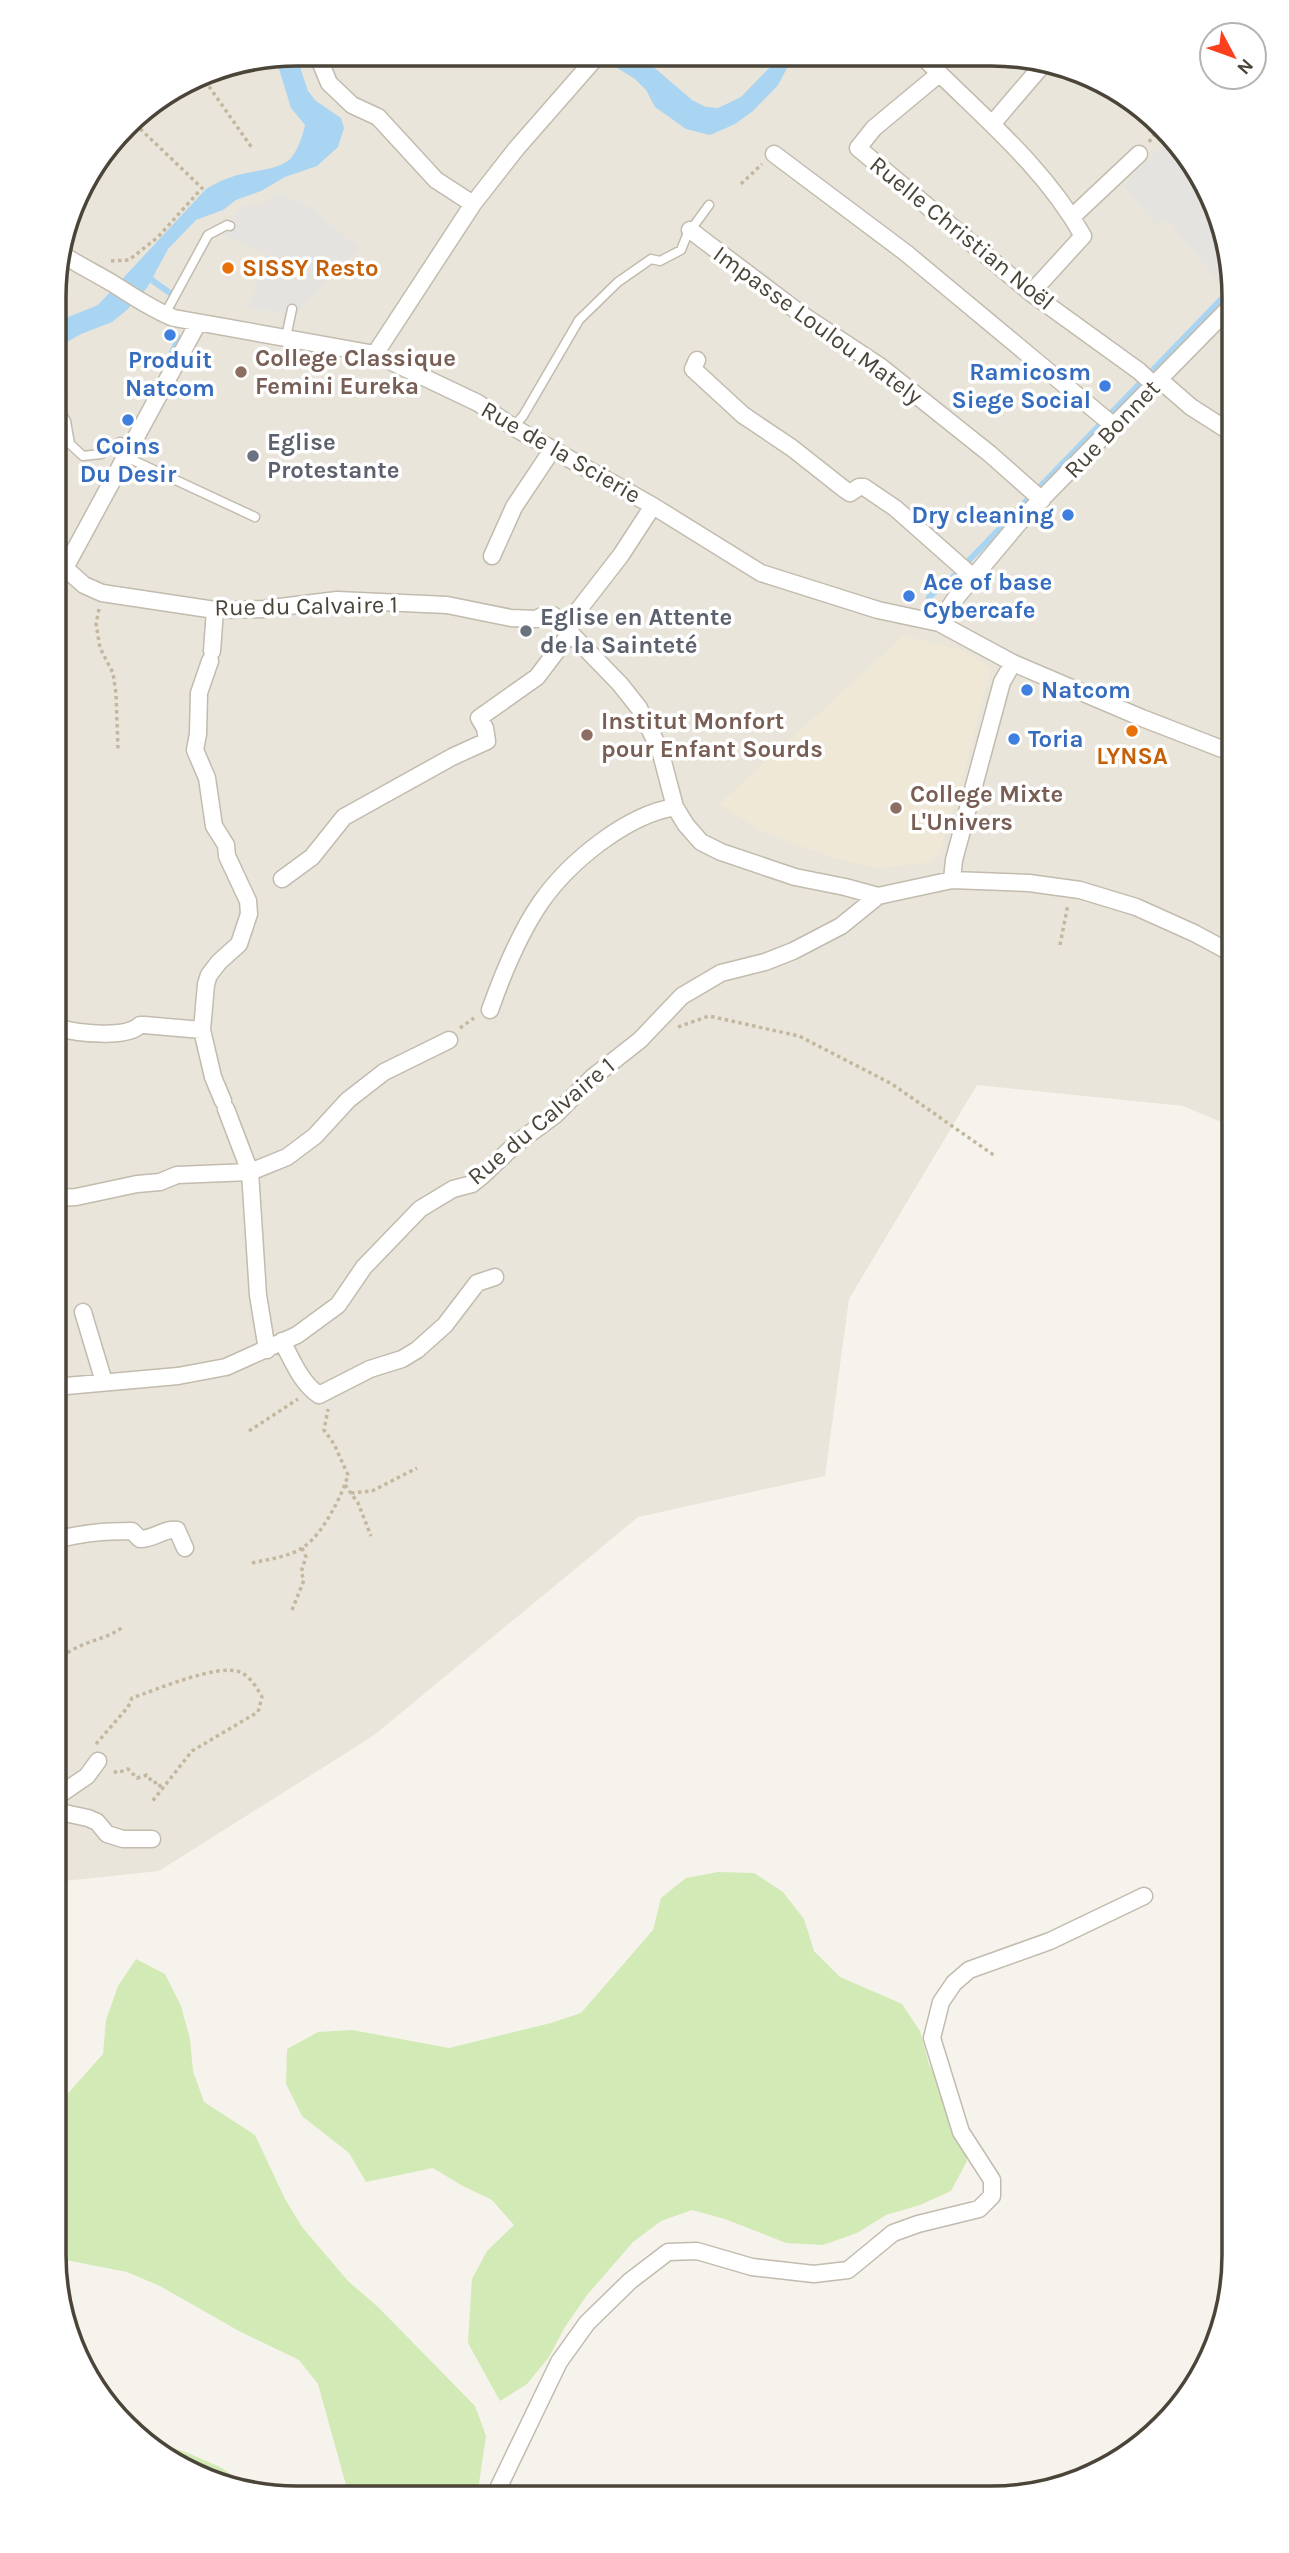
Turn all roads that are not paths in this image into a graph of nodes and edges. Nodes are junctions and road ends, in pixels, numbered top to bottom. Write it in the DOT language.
graph roads {
  1 [pos="932,66"];
  2 [pos="322,67"];
  3 [pos="588,67"];
  4 [pos="1037,71"];
  5 [pos="939,74"];
  6 [pos="993,123"];
  7 [pos="774,153"];
  8 [pos="1139,153"];
  9 [pos="473,204"];
  10 [pos="709,205"];
  11 [pos="1072,217"];
  12 [pos="230,226"];
  13 [pos="691,230"];
  14 [pos="70,259"];
  15 [pos="1031,293"];
  16 [pos="292,309"];
  17 [pos="165,314"];
  18 [pos="1222,314"];
  19 [pos="198,323"];
  20 [pos="286,337"];
  21 [pos="375,354"];
  22 [pos="697,360"];
  23 [pos="1150,379"];
  24 [pos="1107,420"];
  25 [pos="67,426"];
  26 [pos="513,427"];
  27 [pos="1222,427"];
  28 [pos="552,450"];
  29 [pos="129,451"];
  30 [pos="1036,495"];
  31 [pos="653,506"];
  32 [pos="255,517"];
  33 [pos="67,555"];
  34 [pos="492,556"];
  35 [pos="964,570"];
  36 [pos="67,571"];
  37 [pos="215,610"];
  38 [pos="939,623"];
  39 [pos="568,629"];
  40 [pos="1013,663"];
  41 [pos="1222,749"];
  42 [pos="675,807"];
  43 [pos="282,879"];
  44 [pos="952,880"];
  45 [pos="878,896"];
  46 [pos="1222,948"];
  47 [pos="490,1010"];
  48 [pos="67,1030"];
  49 [pos="202,1030"];
  50 [pos="449,1040"];
  51 [pos="250,1172"];
  52 [pos="67,1197"];
  53 [pos="495,1278"];
  54 [pos="83,1312"];
  55 [pos="282,1341"];
  56 [pos="267,1350"];
  57 [pos="104,1382"];
  58 [pos="66,1386"];
  59 [pos="66,1538"];
  60 [pos="185,1548"];
  61 [pos="98,1761"];
  62 [pos="66,1790"];
  63 [pos="66,1813"];
  64 [pos="152,1839"];
  65 [pos="1144,1896"];
  66 [pos="499,2486"];
  1 -- 5 [label="street"];
  2 -- 9 [label="street"];
  3 -- 9 [label="street"];
  4 -- 6 [label="street"];
  5 -- 6 [label="street"];
  5 -- 15 [label="street, Ruelle Christian Noël"];
  6 -- 11 [label="street"];
  7 -- 24 [label="street"];
  8 -- 11 [label="street"];
  9 -- 21 [label="street"];
  10 -- 13 [label="lane"];
  11 -- 15 [label="street"];
  12 -- 17 [label="lane"];
  13 -- 26 [label="lane"];
  13 -- 30 [label="street, Impasse Loulou Mately"];
  14 -- 17 [label="street, Rue de la Scierie"];
  15 -- 23 [label="street, Ruelle Christian Noël"];
  16 -- 20 [label="lane"];
  17 -- 19 [label="street, Rue de la Scierie"];
  18 -- 23 [label="street, Rue Bonnet"];
  19 -- 20 [label="street, Rue de la Scierie"];
  19 -- 29 [label="street"];
  20 -- 21 [label="street, Rue de la Scierie"];
  21 -- 26 [label="street, Rue de la Scierie"];
  22 -- 35 [label="street"];
  23 -- 24 [label="street, Rue Bonnet"];
  23 -- 27 [label="street, Ruelle Christian Noël"];
  24 -- 30 [label="street, Rue Bonnet"];
  25 -- 29 [label="lane"];
  26 -- 28 [label="street, Rue de la Scierie"];
  28 -- 31 [label="street, Rue de la Scierie"];
  28 -- 34 [label="street"];
  29 -- 32 [label="lane"];
  29 -- 33 [label="street"];
  30 -- 35 [label="street, Rue Bonnet"];
  31 -- 38 [label="street, Rue de la Scierie"];
  31 -- 39 [label="street"];
  35 -- 38 [label="street, Rue Bonnet"];
  36 -- 37 [label="street, Rue du Calvaire 1"];
  37 -- 39 [label="street, Rue du Calvaire 1"];
  37 -- 49 [label="street"];
  38 -- 40 [label="street, Rue de la Scierie"];
  39 -- 42 [label="street, Rue du Calvaire 1"];
  39 -- 43 [label="street"];
  40 -- 41 [label="street, Rue de la Scierie"];
  40 -- 44 [label="street"];
  42 -- 45 [label="street, Rue du Calvaire 1"];
  42 -- 47 [label="street"];
  44 -- 45 [label="street, Rue du Calvaire 1"];
  44 -- 46 [label="street, Rue du Calvaire 1"];
  45 -- 55 [label="street, Rue du Calvaire 1"];
  48 -- 49 [label="street"];
  49 -- 51 [label="street"];
  50 -- 51 [label="street"];
  51 -- 52 [label="street"];
  51 -- 56 [label="street"];
  53 -- 55 [label="street"];
  54 -- 57 [label="street"];
  55 -- 56 [label="street, Rue du Calvaire 1"];
  56 -- 57 [label="street, Rue du Calvaire 1"];
  57 -- 58 [label="street, Rue du Calvaire 1"];
  59 -- 60 [label="street"];
  61 -- 62 [label="street"];
  63 -- 64 [label="street"];
  65 -- 66 [label="street"];
}
